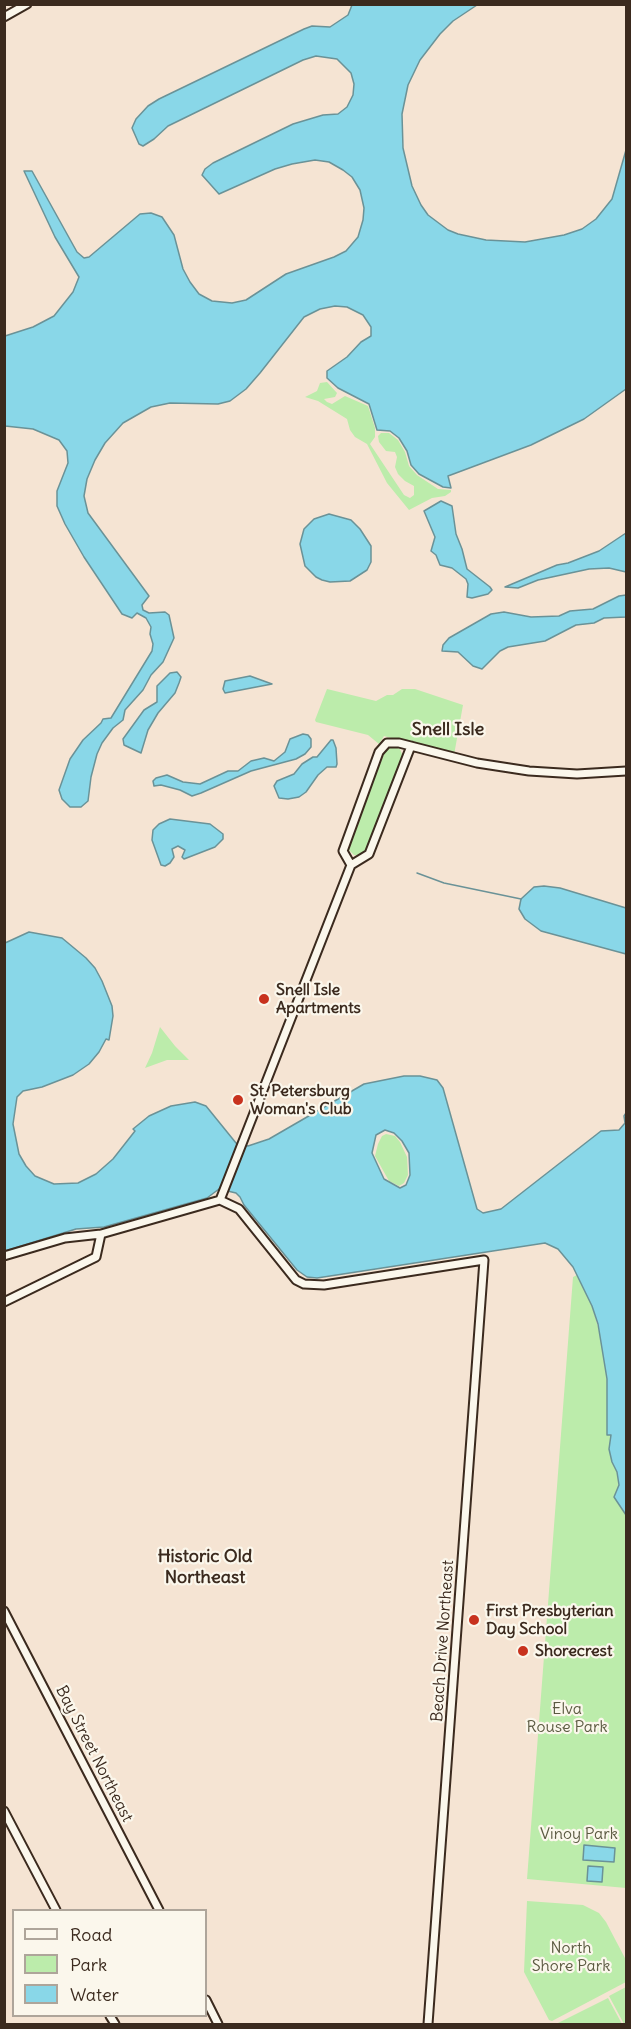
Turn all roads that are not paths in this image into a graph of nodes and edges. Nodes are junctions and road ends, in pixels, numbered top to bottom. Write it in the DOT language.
graph roads {
  1 [pos="27,4"];
  2 [pos="4,17"];
  3 [pos="411,746"];
  4 [pos="627,771"];
  5 [pos="351,865"];
  6 [pos="220,1200"];
  7 [pos="101,1234"];
  8 [pos="4,1256"];
  9 [pos="4,1302"];
  10 [pos="4,1611"];
  11 [pos="4,1811"];
  12 [pos="55,1909"];
  13 [pos="158,1909"];
  14 [pos="207,2002"];
  15 [pos="218,2025"];
  16 [pos="428,2025"];
  1 -- 2 [label="street"];
  3 -- 4 [label="street"];
  3 -- 5 [label="street"];
  3 -- 5 [label="street"];
  5 -- 6 [label="street"];
  6 -- 7 [label="street"];
  6 -- 16 [label="street, Beach Drive Northeast"];
  7 -- 8 [label="street"];
  7 -- 9 [label="street"];
  10 -- 13 [label="street, Bay Street Northeast"];
  11 -- 12 [label="street"];
  14 -- 15 [label="street"];
}
